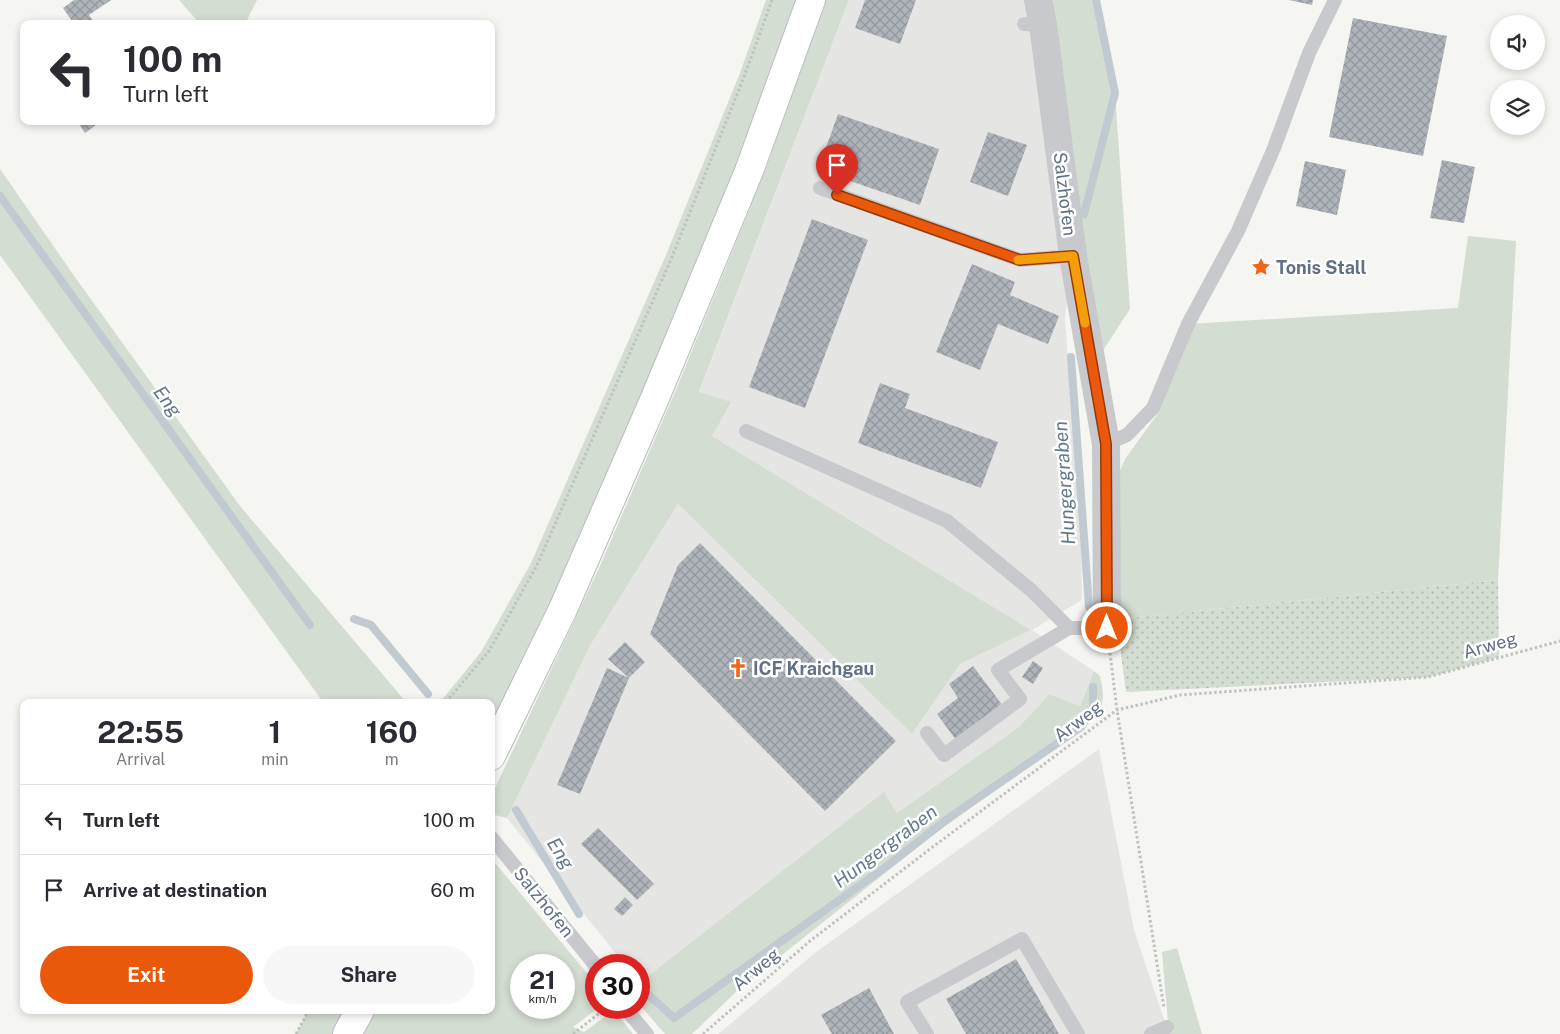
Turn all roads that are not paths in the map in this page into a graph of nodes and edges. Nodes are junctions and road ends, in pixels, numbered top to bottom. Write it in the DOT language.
graph roads {
  1 [pos="811,0"];
  2 [pos="1335,0"];
  3 [pos="1035,16"];
  4 [pos="820,188"];
  5 [pos="1073,256"];
  6 [pos="746,431"];
  7 [pos="1106,444"];
  8 [pos="1069,628"];
  9 [pos="1107,628"];
  10 [pos="927,733"];
  11 [pos="495,748"];
  12 [pos="495,842"];
  13 [pos="586,954"];
  14 [pos="358,1014"];
  15 [pos="634,1019"];
  16 [pos="1168,1027"];
  17 [pos="347,1034"];
  18 [pos="647,1034"];
  19 [pos="927,1034"];
  20 [pos="1078,1034"];
  21 [pos="1151,1034"];
  1 -- 11 [label="street"];
  2 -- 7 [label="lane"];
  3 -- 5 [label="street, Salzhofen"];
  4 -- 5 [label="lane"];
  5 -- 7 [label="street, Salzhofen"];
  6 -- 8 [label="lane"];
  7 -- 9 [label="street, Salzhofen"];
  8 -- 9 [label="lane"];
  8 -- 10 [label="lane"];
  12 -- 13 [label="lane, Salzhofen"];
  14 -- 17 [label="street"];
  15 -- 18 [label="lane"];
  16 -- 21 [label="lane"];
  19 -- 20 [label="lane"];
}
